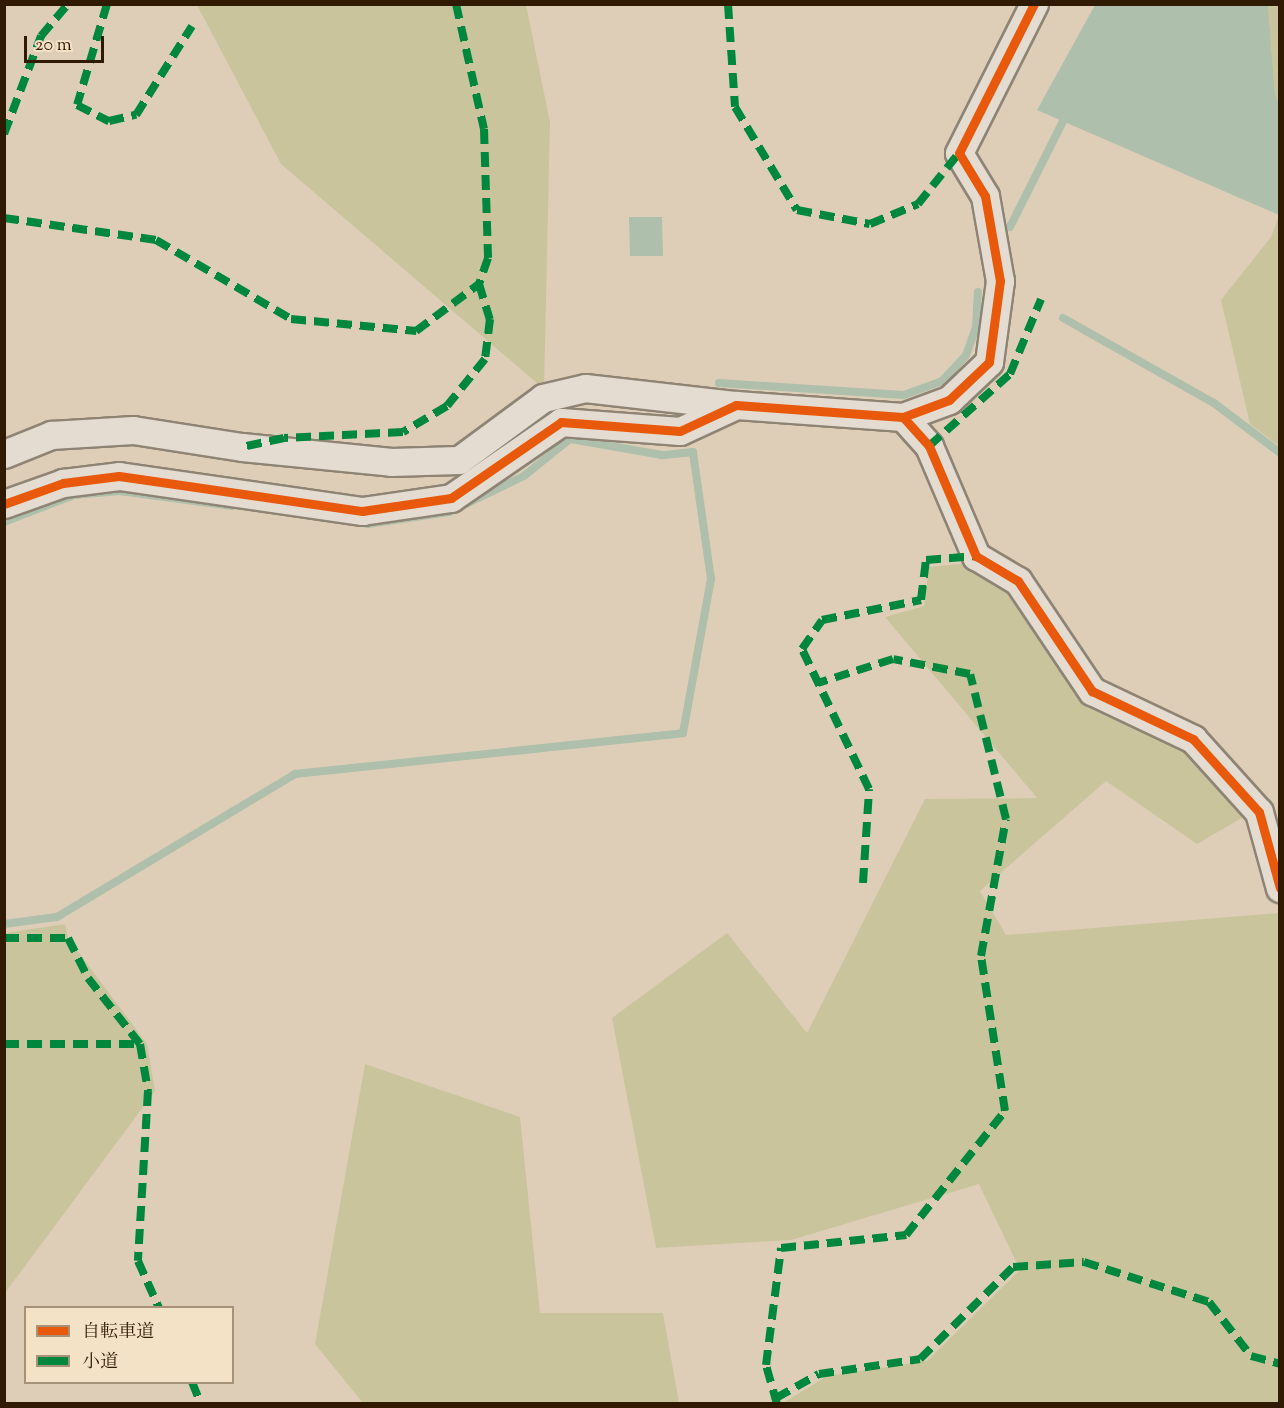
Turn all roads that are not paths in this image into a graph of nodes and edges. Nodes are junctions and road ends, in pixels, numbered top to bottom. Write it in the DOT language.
graph roads {
  1 [pos="1034,4"];
  2 [pos="736,405"];
  3 [pos="903,417"];
  4 [pos="4,454"];
  5 [pos="4,504"];
  6 [pos="1280,888"];
  1 -- 3 [label="street"];
  2 -- 3 [label="street"];
  2 -- 4 [label="street"];
  2 -- 5 [label="street"];
  3 -- 6 [label="street"];
}
